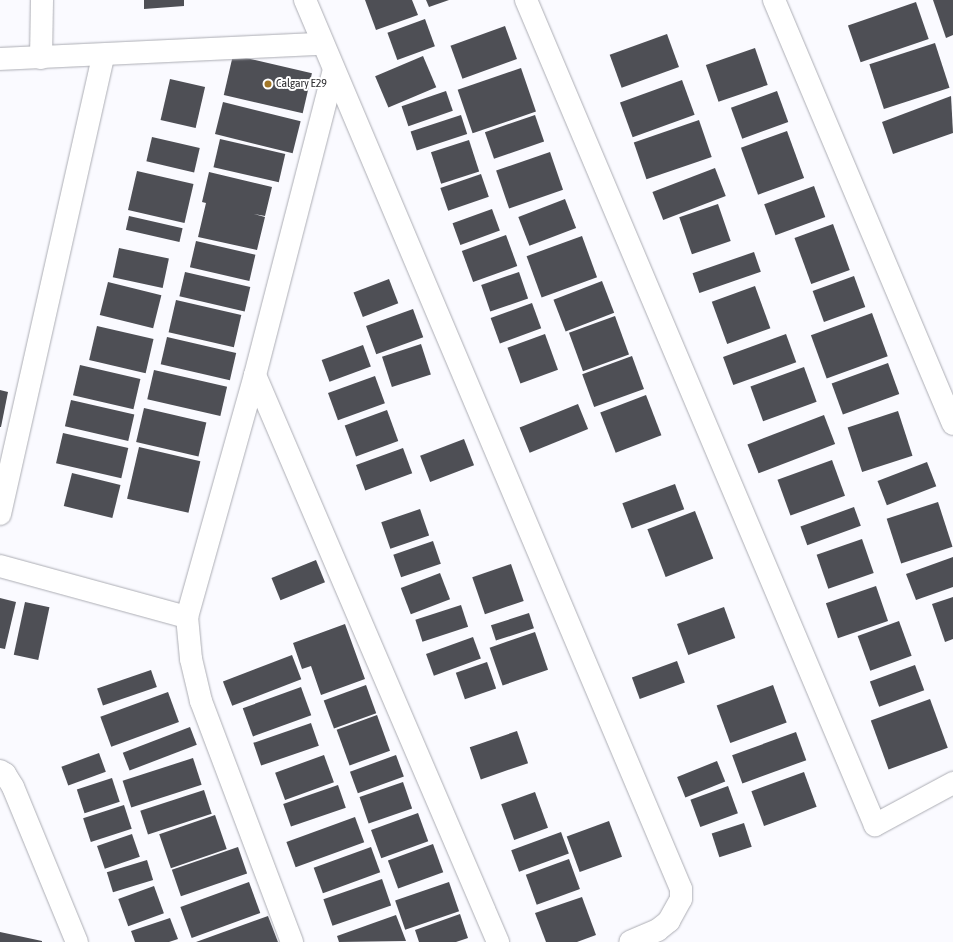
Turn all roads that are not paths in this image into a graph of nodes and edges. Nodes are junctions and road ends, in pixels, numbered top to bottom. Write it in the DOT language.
graph roads {
  1 [pos="42,0"];
  2 [pos="304,0"];
  3 [pos="526,0"];
  4 [pos="774,0"];
  5 [pos="322,44"];
  6 [pos="102,56"];
  7 [pos="40,58"];
  8 [pos="0,59"];
  9 [pos="333,72"];
  10 [pos="255,375"];
  11 [pos="953,424"];
  12 [pos="0,514"];
  13 [pos="0,566"];
  14 [pos="188,617"];
  15 [pos="0,771"];
  16 [pos="953,783"];
  17 [pos="77,942"];
  18 [pos="292,942"];
  19 [pos="498,942"];
  20 [pos="630,942"];
  1 -- 7 [label="street"];
  2 -- 5 [label="street"];
  3 -- 16 [label="street"];
  4 -- 11 [label="street"];
  5 -- 6 [label="street"];
  5 -- 9 [label="street"];
  6 -- 7 [label="street"];
  6 -- 12 [label="street"];
  7 -- 8 [label="street"];
  9 -- 10 [label="street"];
  9 -- 20 [label="street"];
  10 -- 14 [label="street"];
  10 -- 19 [label="street"];
  13 -- 14 [label="street"];
  14 -- 18 [label="street"];
  15 -- 17 [label="street"];
}
